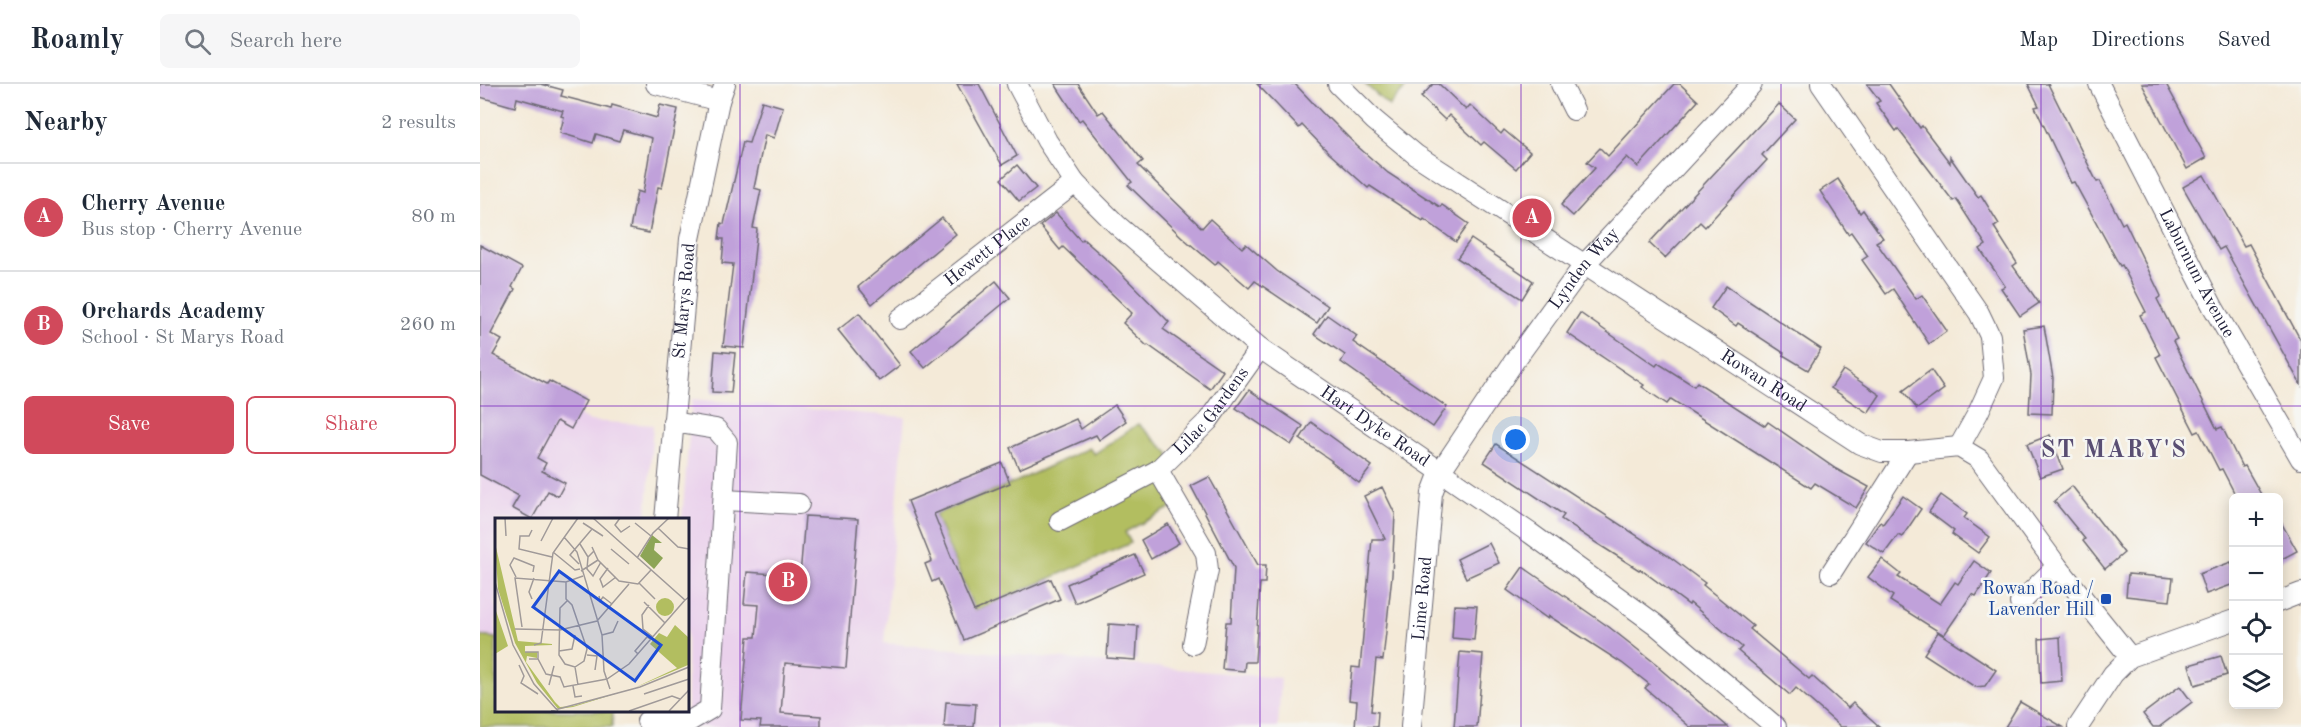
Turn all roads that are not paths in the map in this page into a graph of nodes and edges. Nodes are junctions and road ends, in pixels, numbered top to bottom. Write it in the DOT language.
graph roads {
  1 [pos="656,84"];
  2 [pos="1017,84"];
  3 [pos="1338,84"];
  4 [pos="1561,84"];
  5 [pos="1752,84"];
  6 [pos="1821,84"];
  7 [pos="2099,84"];
  8 [pos="722,93"];
  9 [pos="1574,110"];
  10 [pos="1075,183"];
  11 [pos="1584,265"];
  12 [pos="900,319"];
  13 [pos="1260,348"];
  14 [pos="673,422"];
  15 [pos="1959,447"];
  16 [pos="1908,452"];
  17 [pos="2301,459"];
  18 [pos="1158,470"];
  19 [pos="1440,472"];
  20 [pos="724,500"];
  21 [pos="800,504"];
  22 [pos="665,518"];
  23 [pos="1060,521"];
  24 [pos="2057,566"];
  25 [pos="1832,573"];
  26 [pos="2301,592"];
  27 [pos="2280,601"];
  28 [pos="2020,603"];
  29 [pos="2229,622"];
  30 [pos="1193,644"];
  31 [pos="2130,657"];
  32 [pos="647,719"];
  33 [pos="1411,727"];
  34 [pos="1776,727"];
  35 [pos="2078,727"];
  1 -- 8 [label="street"];
  2 -- 10 [label="street, Hart Dyke Road"];
  3 -- 11 [label="street, Rowan Road"];
  4 -- 9 [label="street"];
  5 -- 11 [label="street, Lynden Way"];
  6 -- 15 [label="street"];
  7 -- 17 [label="street, Laburnum Avenue"];
  8 -- 14 [label="street, St Marys Road"];
  10 -- 12 [label="street, Hewett Place"];
  10 -- 13 [label="street, Hart Dyke Road"];
  11 -- 16 [label="street, Rowan Road"];
  11 -- 19 [label="street, Lynden Way"];
  13 -- 18 [label="street, Lilac Gardens"];
  13 -- 19 [label="street, Hart Dyke Road"];
  14 -- 20 [label="street"];
  14 -- 22 [label="street, St Marys Road"];
  15 -- 16 [label="street, Rowan Road"];
  15 -- 24 [label="street"];
  16 -- 25 [label="street"];
  18 -- 23 [label="street, Lilac Gardens"];
  18 -- 30 [label="street, Lilac Gardens"];
  19 -- 33 [label="street, Lime Road"];
  19 -- 34 [label="street, Hart Dyke Road"];
  20 -- 21 [label="street"];
  20 -- 32 [label="street"];
  24 -- 28 [label="street"];
  24 -- 31 [label="street"];
  26 -- 27 [label="street"];
  29 -- 31 [label="street"];
  31 -- 35 [label="street"];
}
